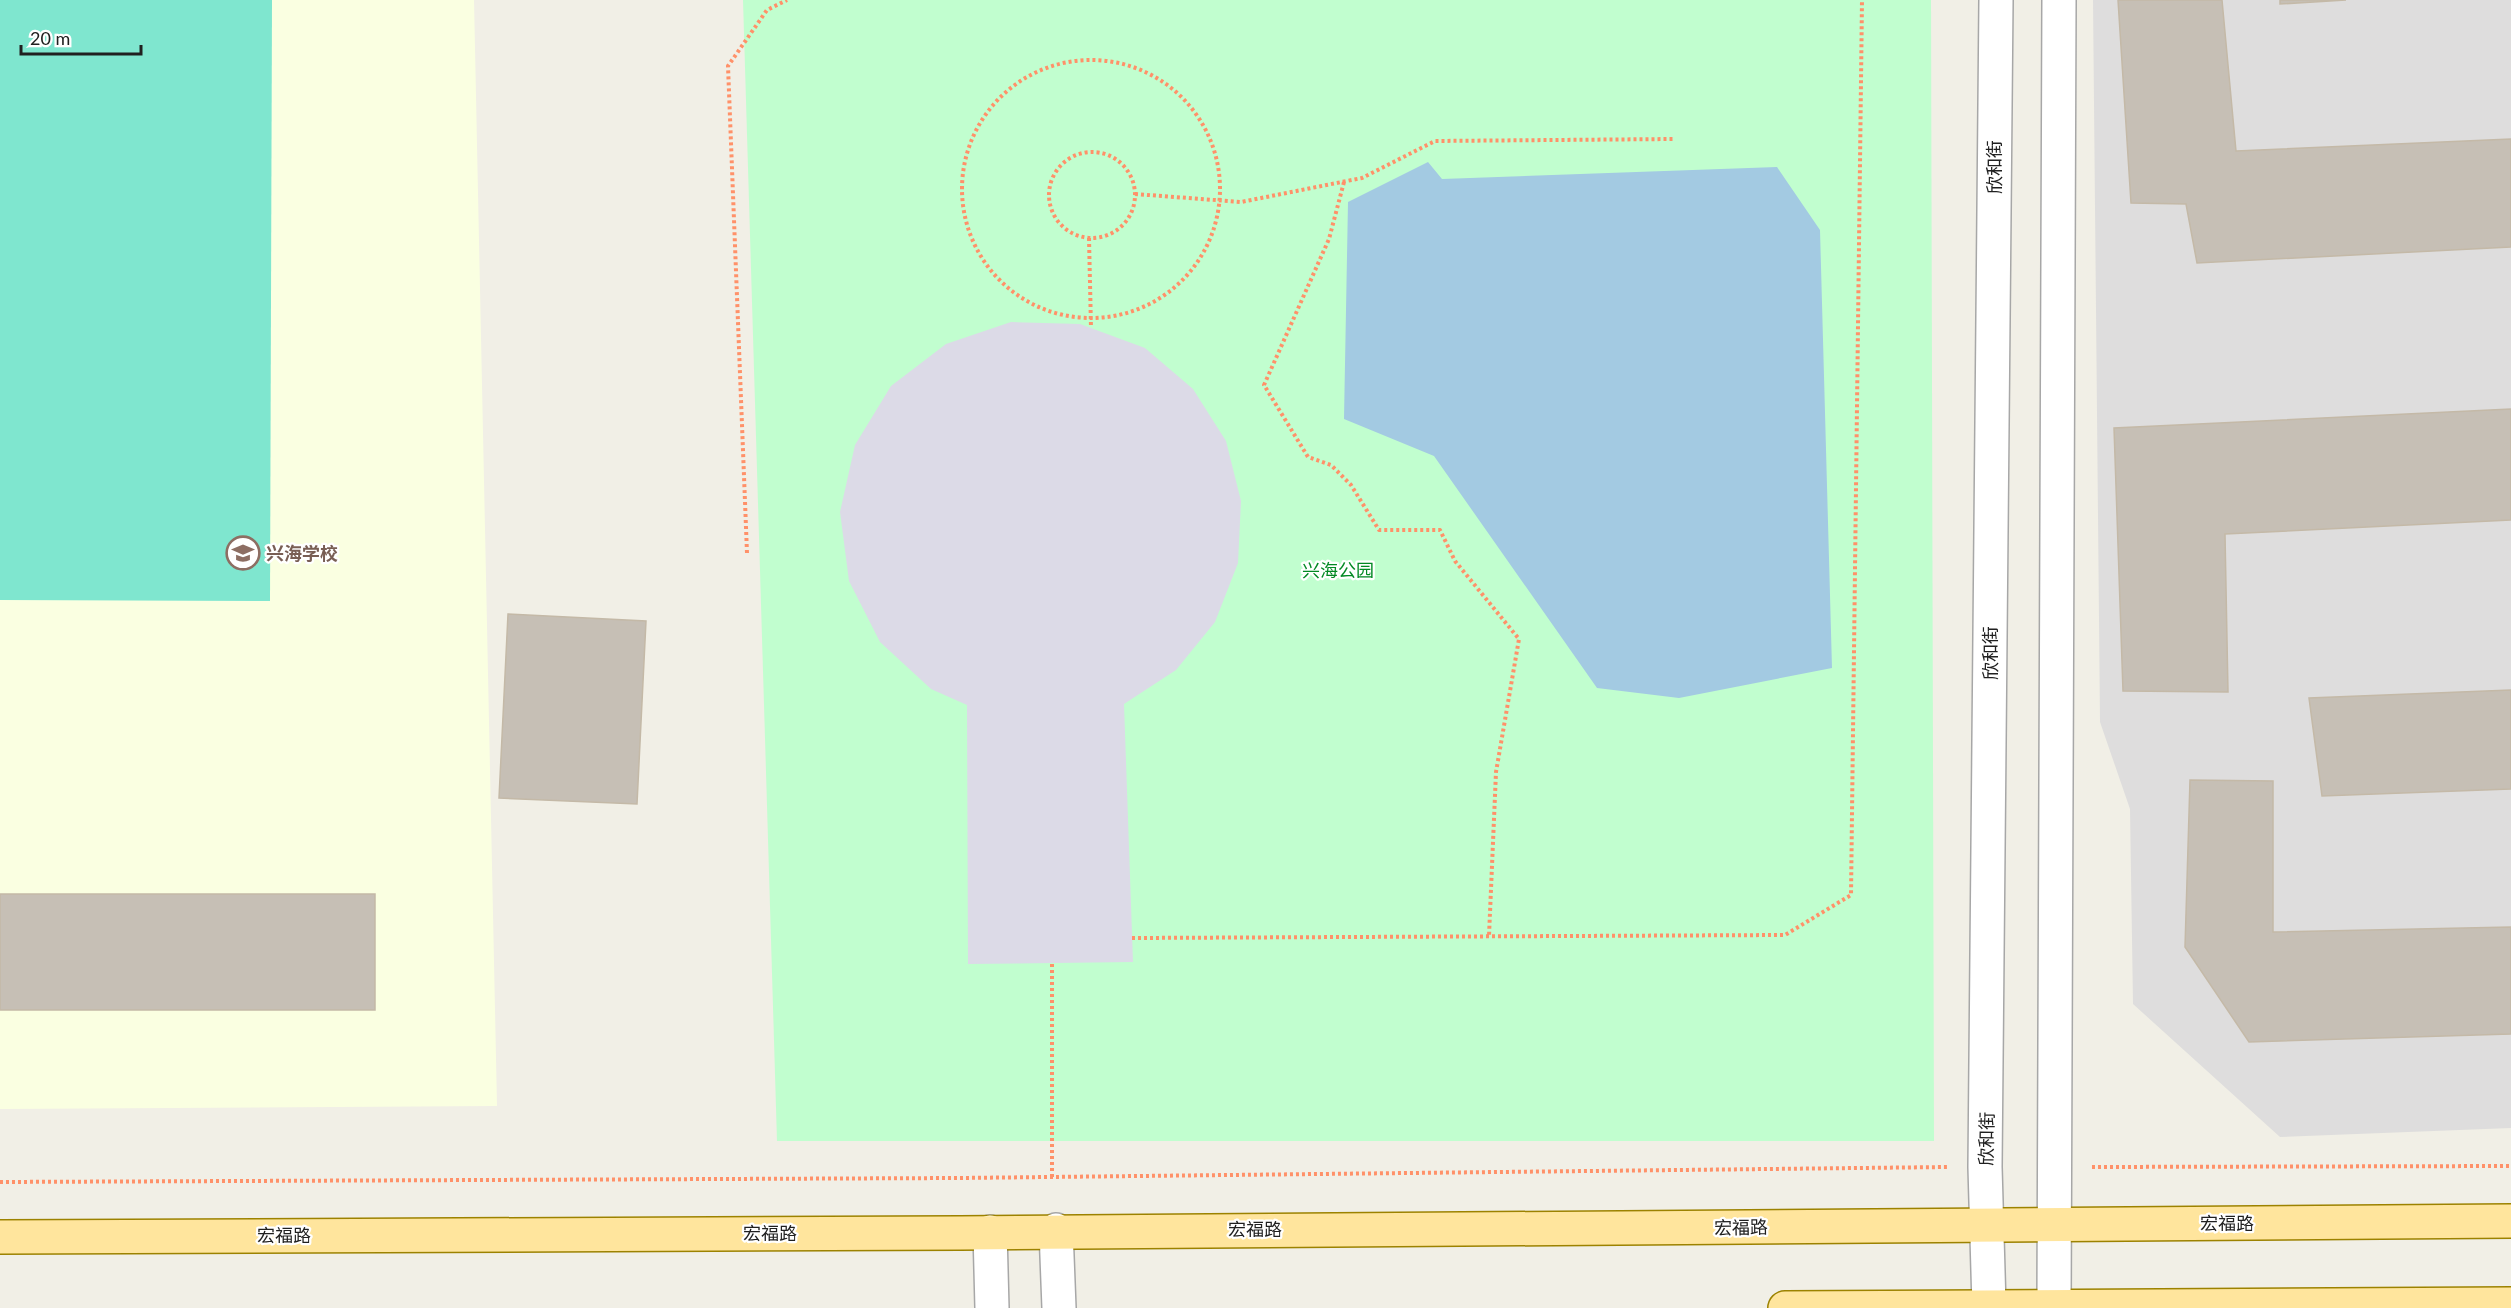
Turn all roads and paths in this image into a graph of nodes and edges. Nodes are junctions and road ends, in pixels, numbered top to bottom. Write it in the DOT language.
graph roads {
  1 [pos="788,0"];
  2 [pos="1862,0"];
  3 [pos="1996,0"];
  4 [pos="2059,0"];
  5 [pos="1673,140"];
  6 [pos="1344,182"];
  7 [pos="1135,194"];
  8 [pos="1220,201"];
  9 [pos="1089,238"];
  10 [pos="1091,319"];
  11 [pos="1091,328"];
  12 [pos="747,553"];
  13 [pos="1490,936"];
  14 [pos="1132,938"];
  15 [pos="1052,962"];
  16 [pos="2511,1166"];
  17 [pos="1985,1167"];
  18 [pos="2053,1167"];
  19 [pos="1052,1177"];
  20 [pos="0,1182"];
  21 [pos="2511,1221"];
  22 [pos="2053,1223"];
  23 [pos="1985,1224"];
  24 [pos="1056,1230"];
  25 [pos="990,1232"];
  26 [pos="0,1237"];
  27 [pos="2511,1304"];
  28 [pos="2054,1305"];
  29 [pos="1989,1306"];
  30 [pos="992,1308"];
  31 [pos="1059,1308"];
  32 [pos="1785,1308"];
  1 -- 12 [label="path"];
  2 -- 13 [label="path"];
  3 -- 17 [label="street, 欣和街"];
  4 -- 18 [label="street"];
  5 -- 6 [label="path"];
  6 -- 8 [label="path"];
  6 -- 13 [label="path"];
  7 -- 8 [label="path"];
  7 -- 9 [label="path"];
  7 -- 9 [label="path"];
  8 -- 10 [label="path"];
  8 -- 10 [label="path"];
  9 -- 10 [label="path"];
  10 -- 11 [label="path"];
  13 -- 14 [label="path"];
  15 -- 19 [label="path"];
  16 -- 18 [label="path"];
  17 -- 19 [label="path"];
  17 -- 23 [label="street, 欣和街"];
  18 -- 22 [label="street"];
  19 -- 20 [label="path"];
  21 -- 22 [label="main road, 宏福路"];
  22 -- 23 [label="main road, 宏福路"];
  22 -- 28 [label="street"];
  23 -- 24 [label="main road, 宏福路"];
  23 -- 29 [label="street, 欣和街"];
  24 -- 25 [label="main road, 宏福路"];
  24 -- 31 [label="street"];
  25 -- 26 [label="main road, 宏福路"];
  25 -- 30 [label="street"];
  27 -- 28 [label="main road"];
  28 -- 29 [label="main road"];
  29 -- 32 [label="main road"];
}
